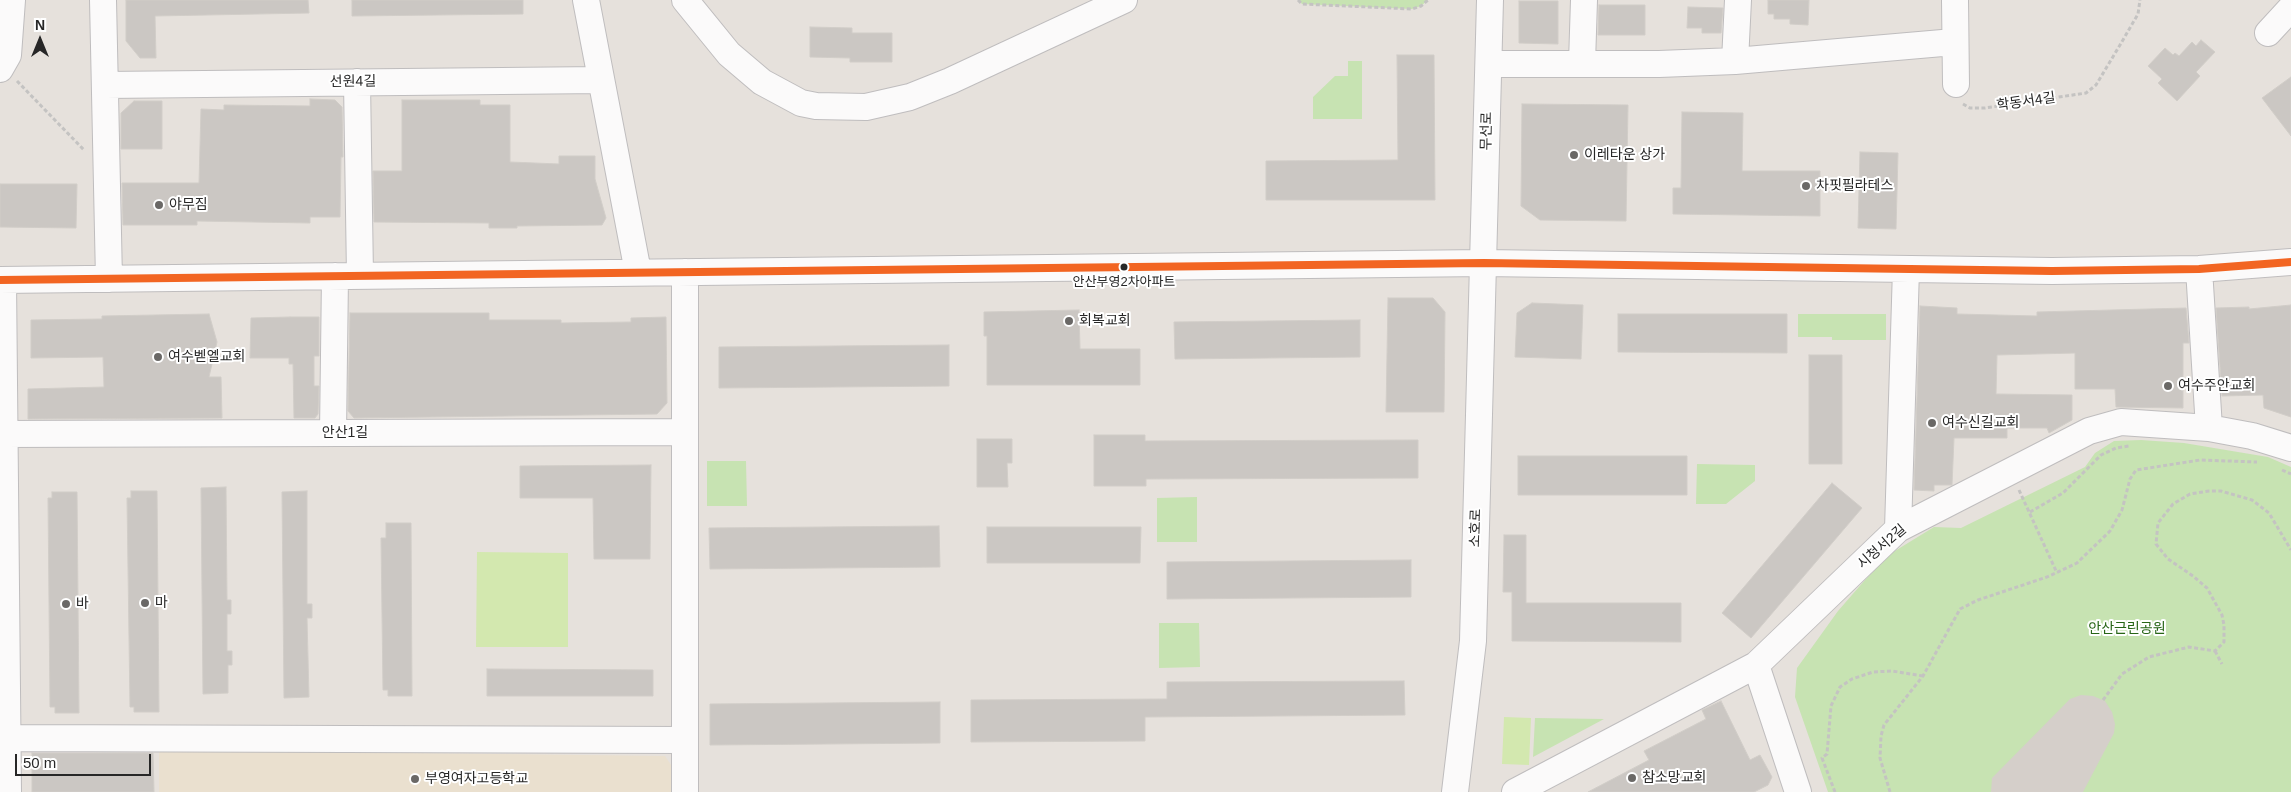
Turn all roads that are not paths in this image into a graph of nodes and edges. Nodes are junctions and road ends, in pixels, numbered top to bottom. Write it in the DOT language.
graph roads {
  1 [pos="12,0"];
  2 [pos="104,0"];
  3 [pos="586,0"];
  4 [pos="685,0"];
  5 [pos="1124,0"];
  6 [pos="1490,0"];
  7 [pos="1584,0"];
  8 [pos="1738,0"];
  9 [pos="1954,0"];
  10 [pos="2291,8"];
  11 [pos="2268,33"];
  12 [pos="1954,42"];
  13 [pos="1736,61"];
  14 [pos="1582,63"];
  15 [pos="1489,64"];
  16 [pos="1,68"];
  17 [pos="600,80"];
  18 [pos="357,82"];
  19 [pos="1956,84"];
  20 [pos="106,85"];
  21 [pos="1484,262"];
  22 [pos="2291,262"];
  23 [pos="2199,268"];
  24 [pos="1906,269"];
  25 [pos="638,272"];
  26 [pos="684,272"];
  27 [pos="348,276"];
  28 [pos="109,279"];
  29 [pos="2,280"];
  30 [pos="2209,428"];
  31 [pos="684,432"];
  32 [pos="333,433"];
  33 [pos="2,434"];
  34 [pos="2283,458"];
  35 [pos="1898,529"];
  36 [pos="1756,665"];
  37 [pos="8,738"];
  38 [pos="684,740"];
  39 [pos="1797,791"];
  40 [pos="8,792"];
  41 [pos="684,792"];
  42 [pos="1455,792"];
  43 [pos="1515,792"];
  1 -- 16 [label="street"];
  2 -- 20 [label="street"];
  3 -- 17 [label="street"];
  4 -- 5 [label="street"];
  6 -- 15 [label="street, 무선로"];
  7 -- 14 [label="street"];
  8 -- 13 [label="street"];
  9 -- 12 [label="street"];
  10 -- 11 [label="street"];
  12 -- 13 [label="street"];
  12 -- 19 [label="street"];
  13 -- 14 [label="street"];
  14 -- 15 [label="street"];
  15 -- 21 [label="street, 무선로"];
  17 -- 18 [label="street, 선원4길"];
  17 -- 25 [label="street"];
  18 -- 20 [label="street, 선원4길"];
  18 -- 27 [label="street"];
  20 -- 28 [label="street"];
  21 -- 24 [label="street"];
  21 -- 26 [label="street"];
  21 -- 42 [label="street, 소호로"];
  22 -- 23 [label="street"];
  23 -- 24 [label="street"];
  23 -- 30 [label="street"];
  24 -- 35 [label="street"];
  25 -- 26 [label="street"];
  25 -- 27 [label="street"];
  26 -- 31 [label="street"];
  27 -- 28 [label="street"];
  27 -- 32 [label="street"];
  28 -- 29 [label="street"];
  29 -- 33 [label="street"];
  30 -- 34 [label="street, 시청서2길"];
  30 -- 35 [label="street, 시청서2길"];
  31 -- 32 [label="street, 안산1길"];
  31 -- 38 [label="street"];
  32 -- 33 [label="street, 안산1길"];
  33 -- 37 [label="street"];
  35 -- 36 [label="street, 시청서2길"];
  36 -- 39 [label="street"];
  36 -- 43 [label="street, 시청서2길"];
  37 -- 38 [label="street"];
  37 -- 40 [label="street"];
  38 -- 41 [label="street"];
}
